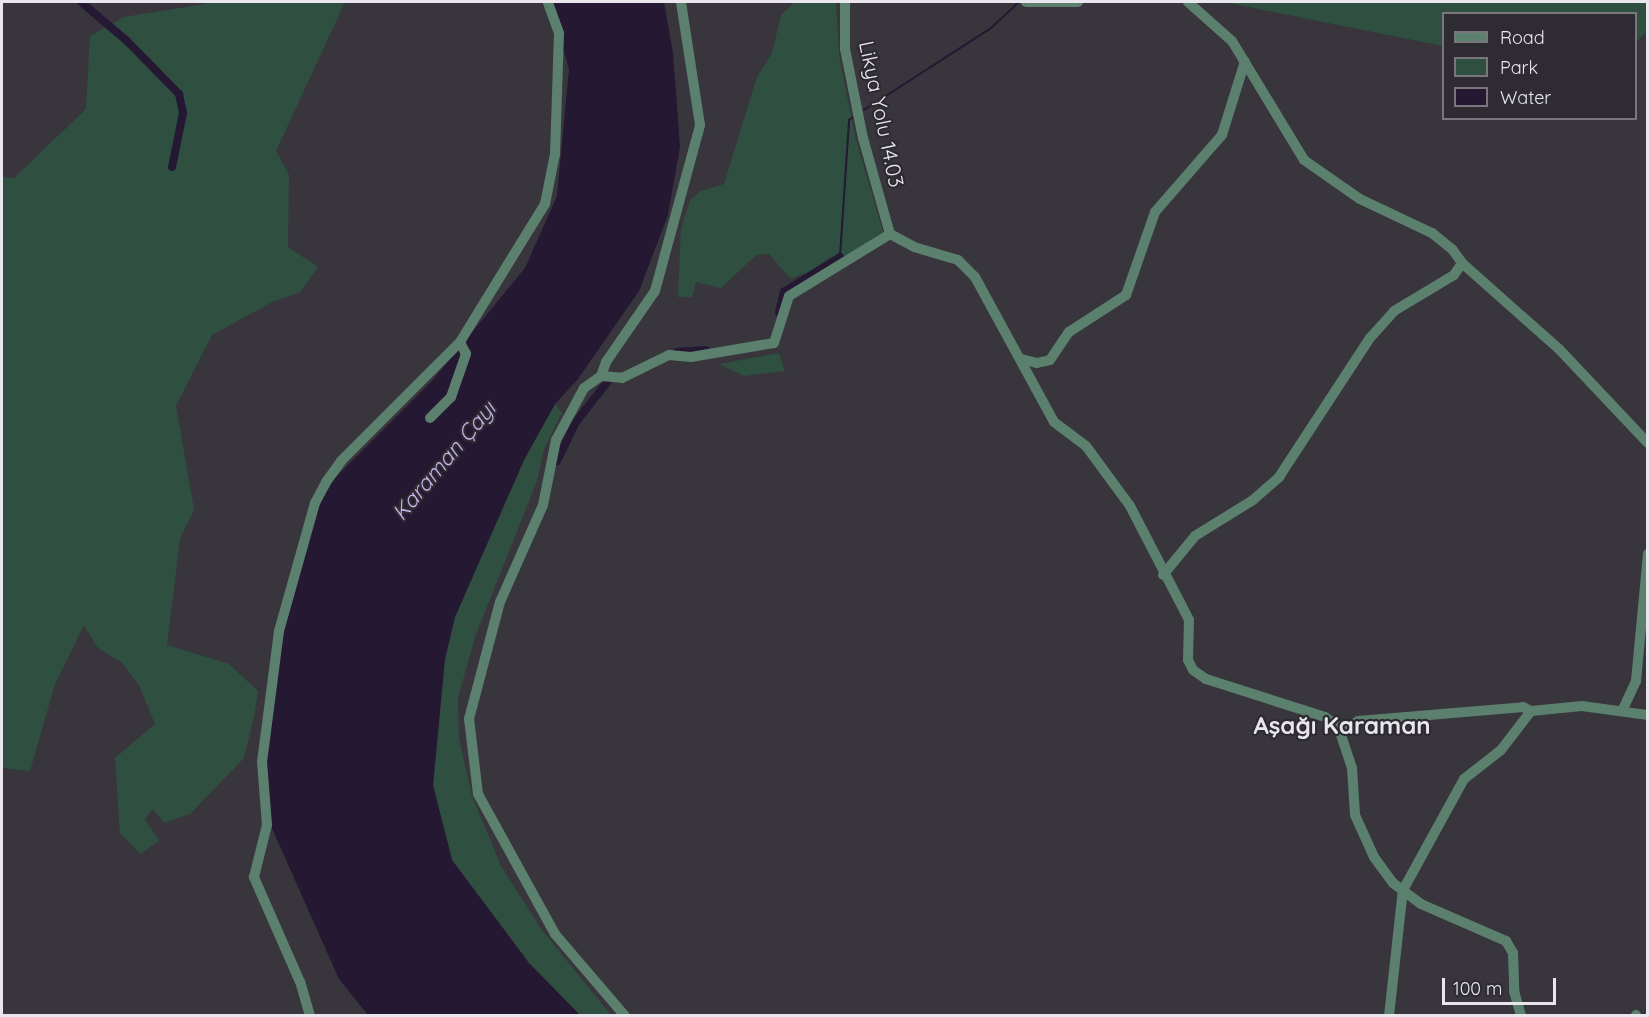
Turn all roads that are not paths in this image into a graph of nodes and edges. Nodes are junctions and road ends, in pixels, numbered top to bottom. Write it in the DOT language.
graph roads {
  1 [pos="548,2"];
  2 [pos="681,2"];
  3 [pos="845,2"];
  4 [pos="1026,2"];
  5 [pos="1078,2"];
  6 [pos="1188,2"];
  7 [pos="1245,61"];
  8 [pos="890,234"];
  9 [pos="1462,263"];
  10 [pos="460,342"];
  11 [pos="1021,359"];
  12 [pos="601,376"];
  13 [pos="430,418"];
  14 [pos="1647,443"];
  15 [pos="1647,554"];
  16 [pos="1163,575"];
  17 [pos="1623,709"];
  18 [pos="1531,711"];
  19 [pos="1647,715"];
  20 [pos="1341,731"];
  21 [pos="1402,890"];
  22 [pos="310,1016"];
  23 [pos="625,1016"];
  24 [pos="1389,1016"];
  25 [pos="1521,1016"];
  1 -- 10 [label="street"];
  2 -- 12 [label="street"];
  3 -- 8 [label="street, Likya Yolu 14.03"];
  4 -- 5 [label="street"];
  6 -- 7 [label="street"];
  7 -- 9 [label="street"];
  7 -- 11 [label="street"];
  8 -- 11 [label="street"];
  8 -- 12 [label="street"];
  9 -- 14 [label="street"];
  9 -- 16 [label="street"];
  10 -- 13 [label="street"];
  10 -- 22 [label="street"];
  11 -- 16 [label="street"];
  12 -- 23 [label="street"];
  15 -- 17 [label="street"];
  16 -- 20 [label="street"];
  17 -- 18 [label="street"];
  17 -- 19 [label="street"];
  18 -- 20 [label="street"];
  18 -- 21 [label="street"];
  20 -- 21 [label="street"];
  21 -- 24 [label="street"];
  21 -- 25 [label="street"];
}
